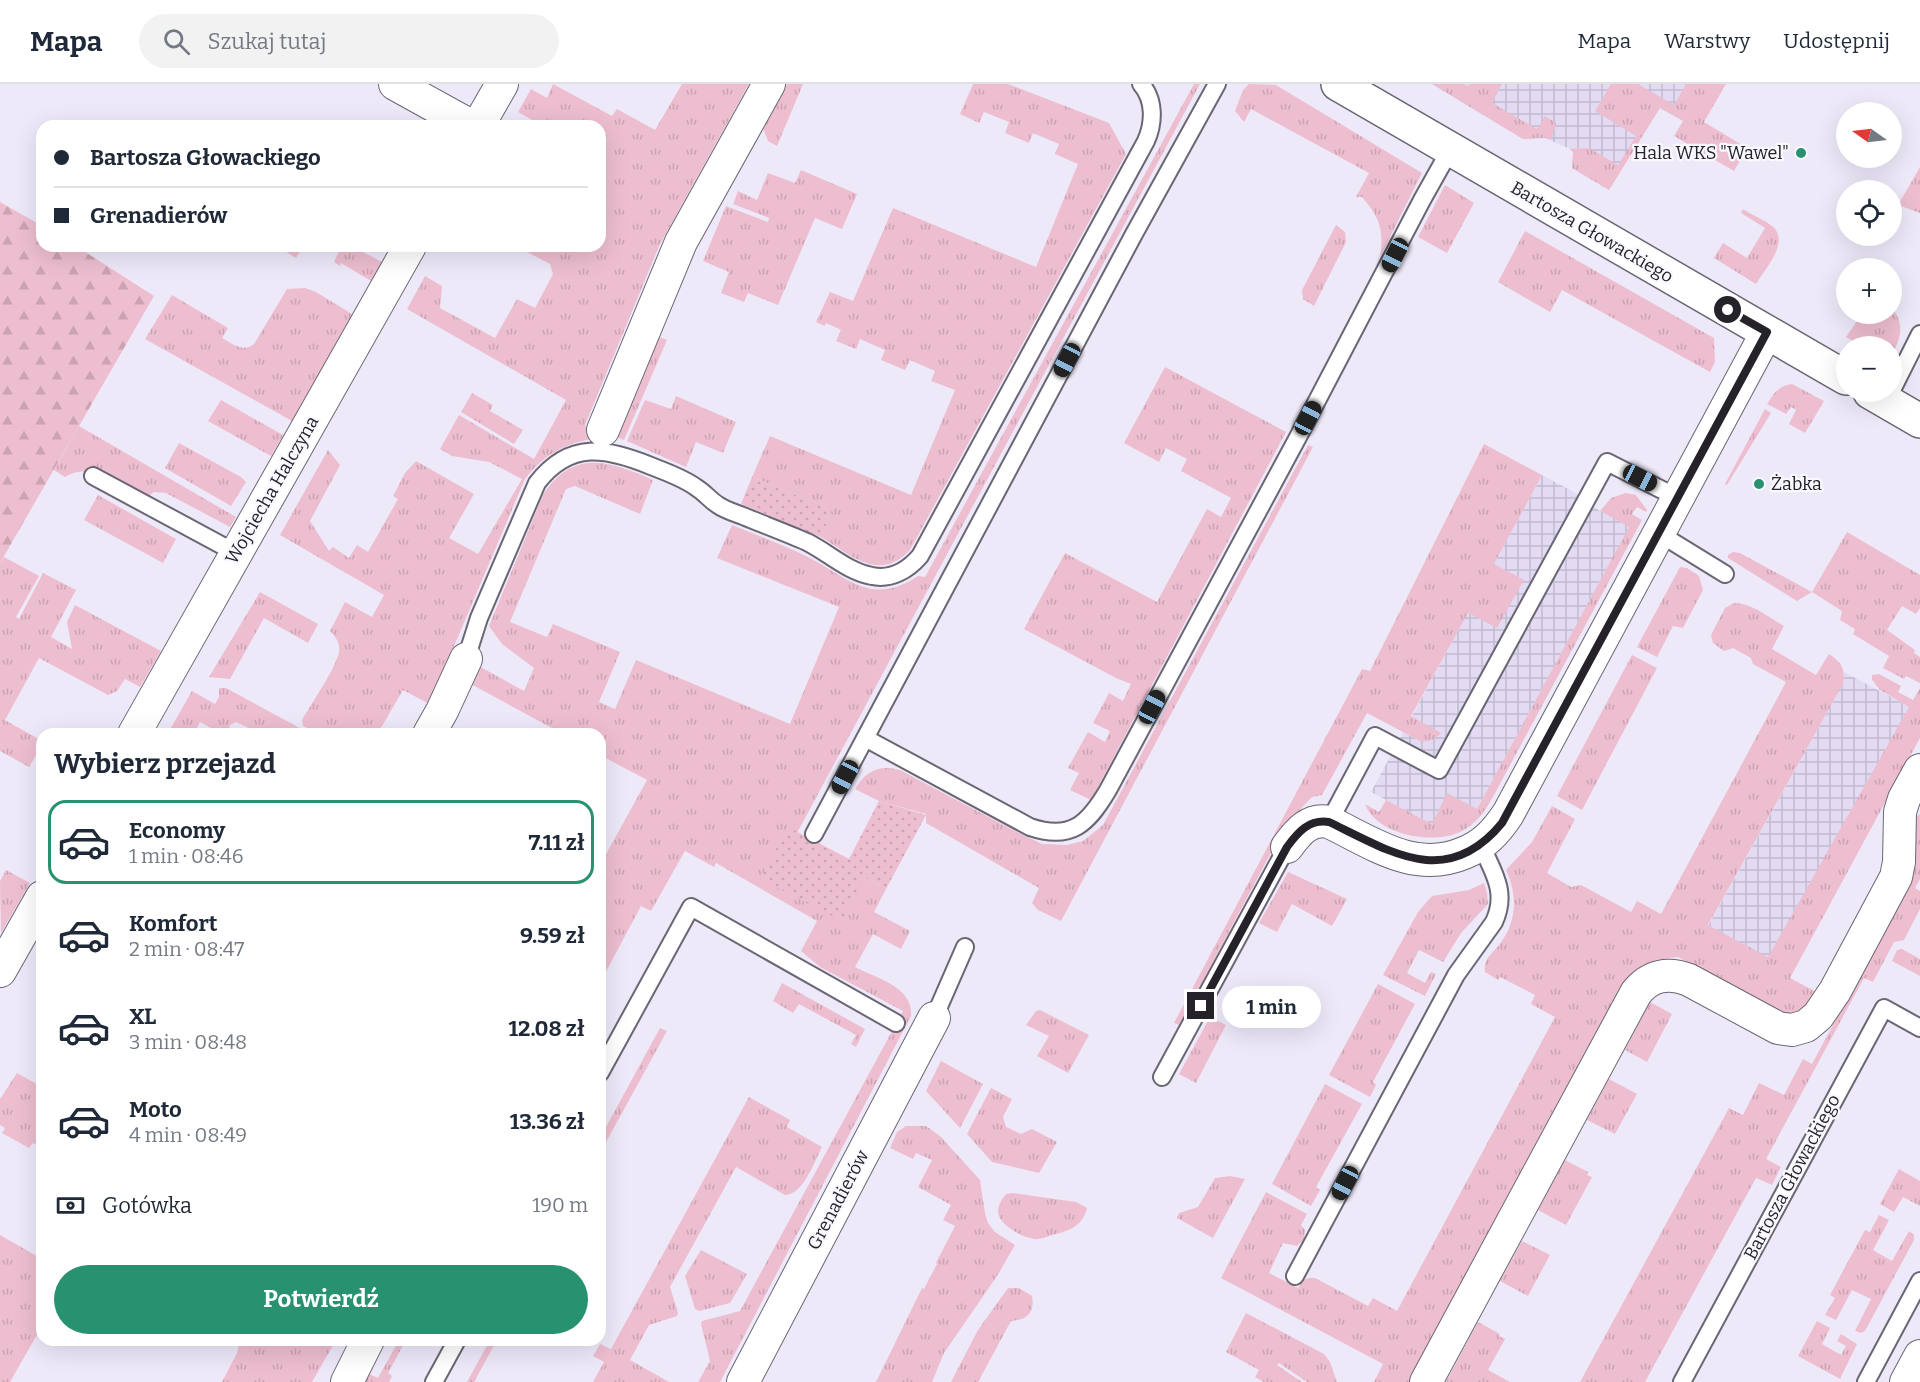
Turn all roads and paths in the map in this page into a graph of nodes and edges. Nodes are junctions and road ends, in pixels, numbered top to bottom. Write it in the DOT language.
graph roads {
  1 [pos="395,84"];
  2 [pos="502,84"];
  3 [pos="769,84"];
  4 [pos="1142,84"];
  5 [pos="1217,84"];
  6 [pos="1338,84"];
  7 [pos="460,120"];
  8 [pos="481,120"];
  9 [pos="1450,150"];
  10 [pos="407,252"];
  11 [pos="1767,332"];
  12 [pos="1920,334"];
  13 [pos="1902,364"];
  14 [pos="1836,372"];
  15 [pos="1896,402"];
  16 [pos="1920,421"];
  17 [pos="603,429"];
  18 [pos="93,476"];
  19 [pos="1678,498"];
  20 [pos="1659,534"];
  21 [pos="236,553"];
  22 [pos="1725,574"];
  23 [pos="466,659"];
  24 [pos="137,728"];
  25 [pos="432,728"];
  26 [pos="865,738"];
  27 [pos="1920,770"];
  28 [pos="1329,822"];
  29 [pos="814,834"];
  30 [pos="1481,845"];
  31 [pos="1287,847"];
  32 [pos="36,908"];
  33 [pos="965,947"];
  34 [pos="0,971"];
  35 [pos="934,1018"];
  36 [pos="896,1023"];
  37 [pos="1920,1028"];
  38 [pos="606,1062"];
  39 [pos="1162,1077"];
  40 [pos="1295,1276"];
  41 [pos="1920,1281"];
  42 [pos="365,1346"];
  43 [pos="453,1346"];
  44 [pos="1920,1356"];
  45 [pos="347,1382"];
  46 [pos="434,1382"];
  47 [pos="743,1382"];
  48 [pos="1426,1382"];
  49 [pos="1682,1382"];
  50 [pos="1866,1382"];
  51 [pos="1906,1382"];
  1 -- 7 [label="street"];
  2 -- 8 [label="street"];
  3 -- 17 [label="street"];
  4 -- 23 [label="lane"];
  5 -- 26 [label="lane"];
  6 -- 9 [label="street, Bartosza Głowackiego"];
  9 -- 11 [label="street, Bartosza Głowackiego"];
  9 -- 26 [label="lane"];
  10 -- 21 [label="street, Wojciecha Halczyna"];
  11 -- 14 [label="street, Bartosza Głowackiego"];
  11 -- 19 [label="street"];
  12 -- 13 [label="lane"];
  15 -- 16 [label="street"];
  18 -- 21 [label="lane"];
  19 -- 20 [label="street"];
  19 -- 28 [label="lane"];
  20 -- 22 [label="lane"];
  20 -- 30 [label="street"];
  21 -- 24 [label="street, Wojciecha Halczyna"];
  23 -- 25 [label="street"];
  26 -- 29 [label="lane"];
  27 -- 48 [label="street"];
  28 -- 30 [label="street"];
  28 -- 31 [label="street"];
  30 -- 40 [label="lane"];
  31 -- 39 [label="lane"];
  32 -- 34 [label="street"];
  33 -- 35 [label="lane"];
  35 -- 47 [label="street, Grenadierów"];
  36 -- 38 [label="lane"];
  37 -- 49 [label="lane, Bartosza Głowackiego"];
  41 -- 50 [label="lane"];
  42 -- 45 [label="street"];
  43 -- 46 [label="lane"];
  44 -- 51 [label="street"];
}
